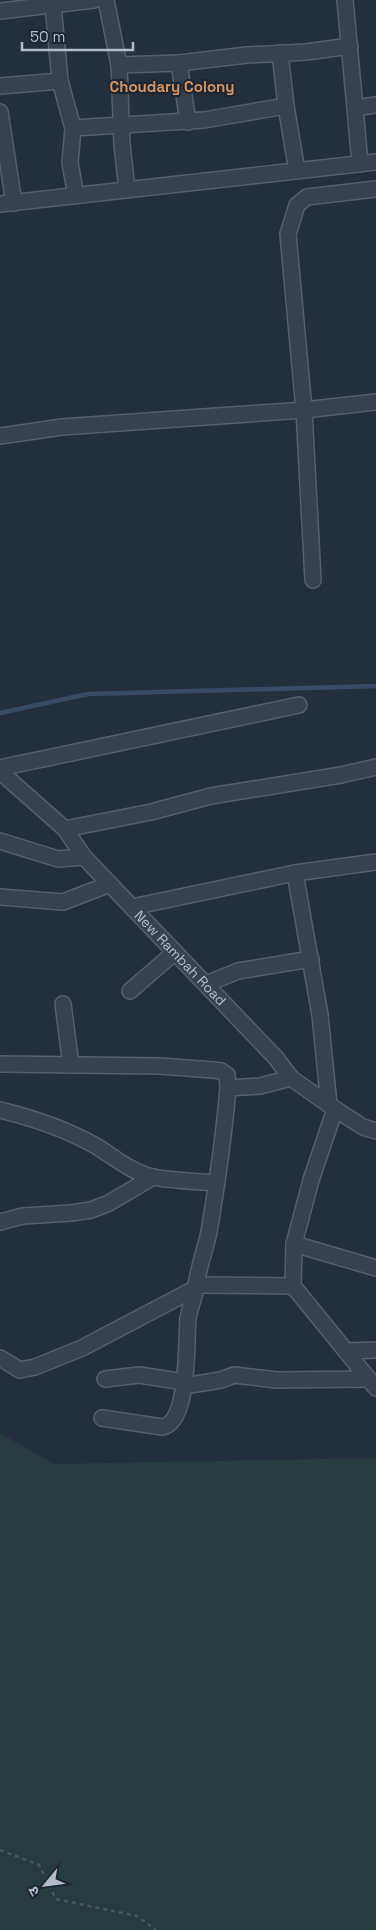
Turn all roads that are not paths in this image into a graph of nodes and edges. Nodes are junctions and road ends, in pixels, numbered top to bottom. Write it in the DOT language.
graph roads {
  1 [pos="94,0"];
  2 [pos="106,0"];
  3 [pos="345,0"];
  4 [pos="73,1"];
  5 [pos="17,4"];
  6 [pos="52,5"];
  7 [pos="0,11"];
  8 [pos="350,46"];
  9 [pos="280,53"];
  10 [pos="179,63"];
  11 [pos="119,65"];
  12 [pos="60,81"];
  13 [pos="0,86"];
  14 [pos="376,105"];
  15 [pos="286,106"];
  16 [pos="355,108"];
  17 [pos="0,112"];
  18 [pos="188,122"];
  19 [pos="120,126"];
  20 [pos="73,128"];
  21 [pos="3,143"];
  22 [pos="376,162"];
  23 [pos="360,164"];
  24 [pos="298,171"];
  25 [pos="376,189"];
  26 [pos="127,190"];
  27 [pos="76,196"];
  28 [pos="7,204"];
  29 [pos="376,402"];
  30 [pos="304,410"];
  31 [pos="0,436"];
  32 [pos="313,580"];
  33 [pos="299,705"];
  34 [pos="376,767"];
  35 [pos="1,772"];
  36 [pos="66,830"];
  37 [pos="0,841"];
  38 [pos="84,857"];
  39 [pos="376,862"];
  40 [pos="295,873"];
  41 [pos="110,884"];
  42 [pos="0,897"];
  43 [pos="132,907"];
  44 [pos="175,952"];
  45 [pos="311,959"];
  46 [pos="206,984"];
  47 [pos="130,991"];
  48 [pos="63,1004"];
  49 [pos="0,1064"];
  50 [pos="71,1065"];
  51 [pos="291,1078"];
  52 [pos="228,1088"];
  53 [pos="332,1107"];
  54 [pos="0,1110"];
  55 [pos="376,1131"];
  56 [pos="153,1177"];
  57 [pos="217,1183"];
  58 [pos="0,1222"];
  59 [pos="294,1244"];
  60 [pos="376,1268"];
  61 [pos="293,1286"];
  62 [pos="196,1287"];
  63 [pos="376,1350"];
  64 [pos="346,1352"];
  65 [pos="0,1358"];
  66 [pos="105,1379"];
  67 [pos="372,1383"];
  68 [pos="184,1384"];
  69 [pos="102,1418"];
  1 -- 4 [label="street"];
  2 -- 11 [label="street"];
  3 -- 8 [label="street"];
  4 -- 6 [label="street"];
  5 -- 6 [label="street"];
  5 -- 7 [label="street"];
  6 -- 12 [label="street"];
  8 -- 9 [label="street"];
  8 -- 16 [label="street"];
  9 -- 10 [label="street"];
  9 -- 15 [label="street"];
  10 -- 11 [label="street"];
  10 -- 18 [label="street"];
  11 -- 19 [label="street"];
  12 -- 13 [label="street"];
  12 -- 20 [label="street"];
  14 -- 16 [label="street"];
  15 -- 18 [label="street"];
  15 -- 24 [label="street"];
  16 -- 23 [label="street"];
  17 -- 21 [label="street"];
  18 -- 19 [label="street"];
  19 -- 20 [label="street"];
  19 -- 26 [label="street"];
  20 -- 27 [label="street"];
  21 -- 28 [label="street"];
  22 -- 23 [label="street"];
  23 -- 24 [label="street"];
  24 -- 26 [label="street"];
  25 -- 30 [label="street"];
  26 -- 27 [label="street"];
  27 -- 28 [label="street"];
  29 -- 30 [label="street"];
  30 -- 31 [label="street"];
  30 -- 32 [label="street"];
  33 -- 35 [label="street"];
  34 -- 36 [label="street"];
  35 -- 36 [label="street, New Rambah Road"];
  36 -- 38 [label="street, New Rambah Road"];
  37 -- 38 [label="street"];
  38 -- 41 [label="street, New Rambah Road"];
  39 -- 40 [label="street"];
  40 -- 43 [label="street"];
  40 -- 45 [label="street"];
  41 -- 42 [label="street"];
  41 -- 43 [label="street, New Rambah Road"];
  43 -- 44 [label="street, New Rambah Road"];
  44 -- 46 [label="street, New Rambah Road"];
  44 -- 47 [label="street"];
  45 -- 46 [label="street"];
  45 -- 53 [label="street"];
  46 -- 51 [label="street, New Rambah Road"];
  48 -- 50 [label="street"];
  49 -- 50 [label="street"];
  50 -- 52 [label="street"];
  51 -- 52 [label="street"];
  51 -- 53 [label="street, New Rambah Road"];
  52 -- 57 [label="street"];
  53 -- 55 [label="street, New Rambah Road"];
  53 -- 59 [label="street"];
  54 -- 56 [label="street"];
  56 -- 57 [label="street"];
  56 -- 58 [label="street"];
  57 -- 62 [label="street"];
  59 -- 60 [label="street"];
  59 -- 61 [label="street"];
  61 -- 62 [label="street"];
  61 -- 64 [label="street"];
  62 -- 65 [label="street"];
  62 -- 68 [label="street"];
  63 -- 64 [label="street"];
  64 -- 67 [label="street"];
  66 -- 68 [label="street"];
  67 -- 68 [label="street"];
  68 -- 69 [label="street"];
}
